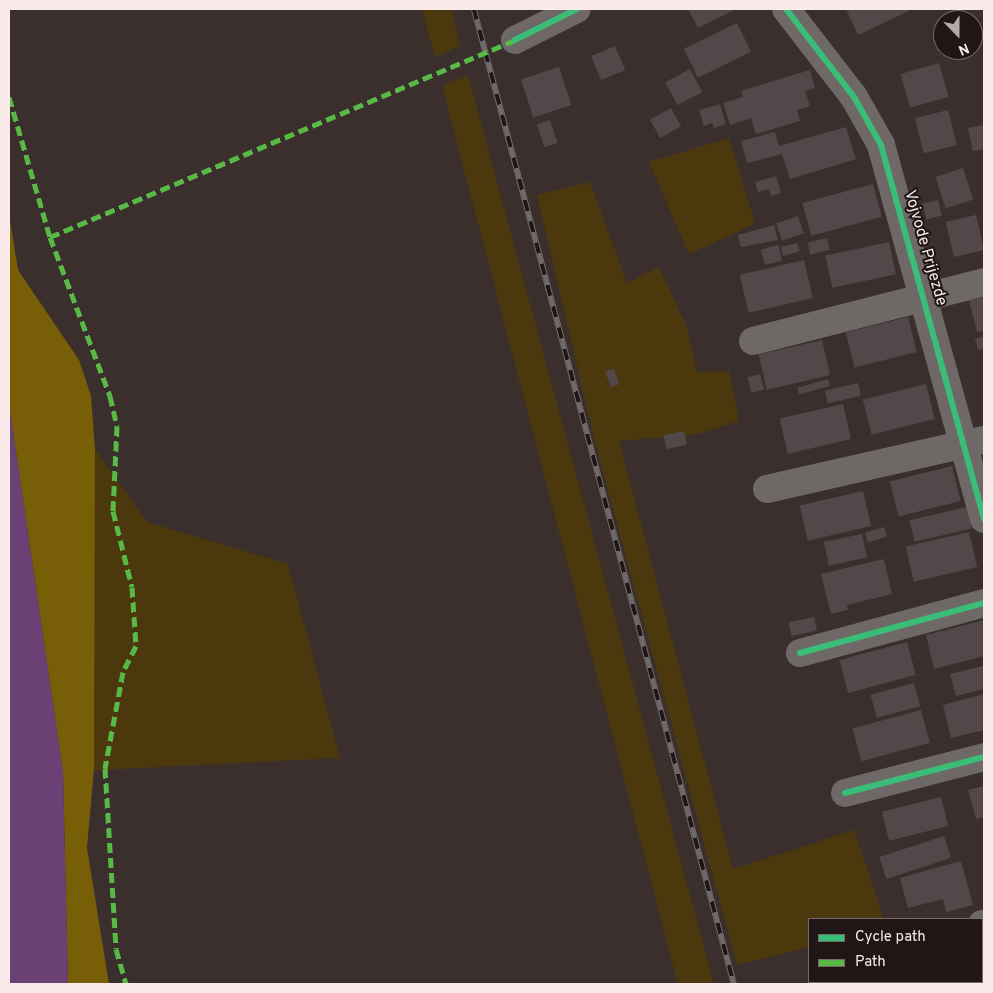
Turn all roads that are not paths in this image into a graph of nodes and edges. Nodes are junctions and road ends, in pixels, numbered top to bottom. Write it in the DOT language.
graph roads {
  1 [pos="577,9"];
  2 [pos="786,9"];
  3 [pos="515,40"];
  4 [pos="984,282"];
  5 [pos="925,299"];
  6 [pos="753,341"];
  7 [pos="975,442"];
  8 [pos="768,489"];
  9 [pos="984,519"];
  10 [pos="984,603"];
  11 [pos="800,653"];
  12 [pos="984,757"];
  13 [pos="845,793"];
  1 -- 3 [label="street"];
  2 -- 5 [label="street, Vojvode Prijezde"];
  4 -- 5 [label="street"];
  5 -- 6 [label="street"];
  5 -- 7 [label="street, Vojvode Prijezde"];
  7 -- 8 [label="street"];
  7 -- 9 [label="street, Vojvode Prijezde"];
  10 -- 11 [label="street"];
  12 -- 13 [label="street"];
}
